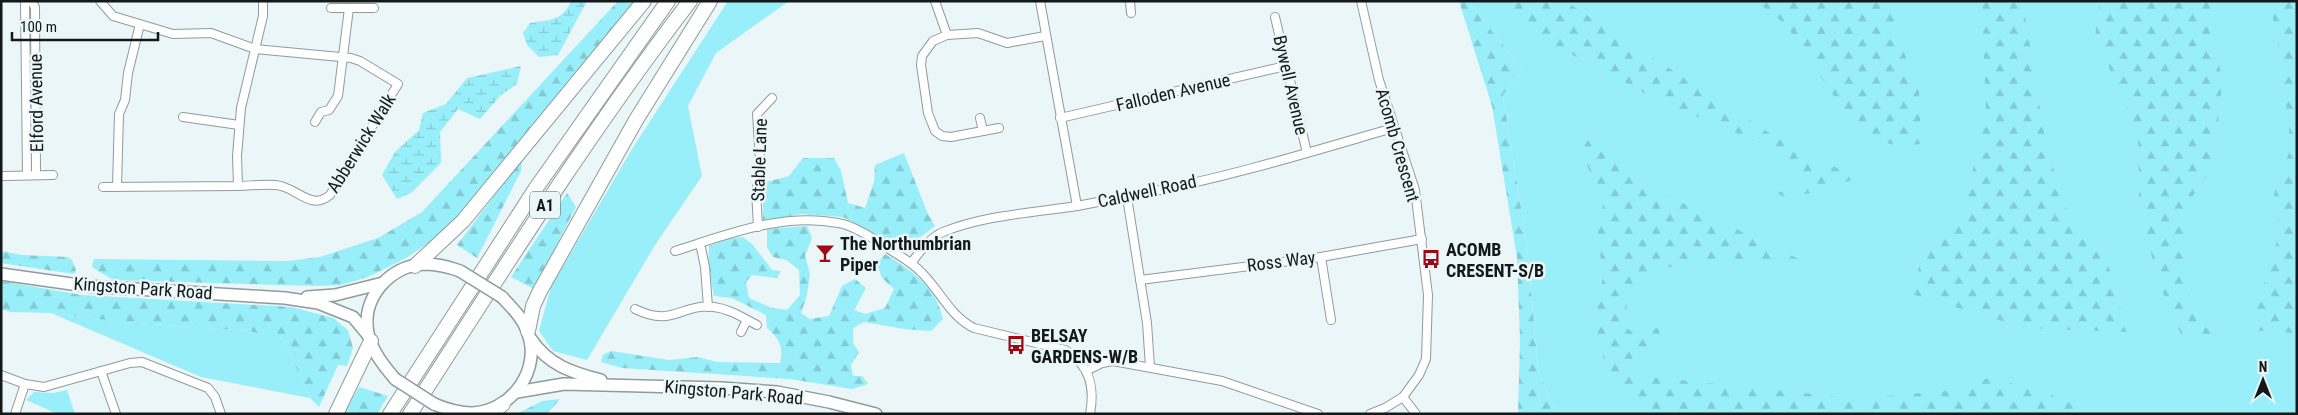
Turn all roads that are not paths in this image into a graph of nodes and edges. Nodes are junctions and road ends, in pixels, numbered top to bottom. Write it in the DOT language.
graph roads {
  1 [pos="25,1"];
  2 [pos="31,1"];
  3 [pos="100,1"];
  4 [pos="263,1"];
  5 [pos="644,1"];
  6 [pos="668,1"];
  7 [pos="690,1"];
  8 [pos="710,1"];
  9 [pos="935,1"];
  10 [pos="1040,1"];
  11 [pos="1130,1"];
  12 [pos="1361,1"];
  13 [pos="331,8"];
  14 [pos="349,8"];
  15 [pos="374,8"];
  16 [pos="1131,12"];
  17 [pos="1275,17"];
  18 [pos="140,24"];
  19 [pos="947,35"];
  20 [pos="1045,36"];
  21 [pos="255,49"];
  22 [pos="344,57"];
  23 [pos="1286,66"];
  24 [pos="772,98"];
  25 [pos="183,117"];
  26 [pos="980,118"];
  27 [pos="1060,118"];
  28 [pos="315,122"];
  29 [pos="239,125"];
  30 [pos="999,128"];
  31 [pos="1393,128"];
  32 [pos="983,131"];
  33 [pos="1307,153"];
  34 [pos="27,175"];
  35 [pos="36,175"];
  36 [pos="53,175"];
  37 [pos="4,176"];
  38 [pos="238,186"];
  39 [pos="103,187"];
  40 [pos="118,187"];
  41 [pos="1127,197"];
  42 [pos="1077,206"];
  43 [pos="758,227"];
  44 [pos="1422,240"];
  45 [pos="700,243"];
  46 [pos="675,251"];
  47 [pos="1321,257"];
  48 [pos="911,263"];
  49 [pos="415,266"];
  50 [pos="1,274"];
  51 [pos="1140,280"];
  52 [pos="383,283"];
  53 [pos="285,298"];
  54 [pos="708,307"];
  55 [pos="635,310"];
  56 [pos="747,320"];
  57 [pos="1331,320"];
  58 [pos="757,325"];
  59 [pos="741,332"];
  60 [pos="528,333"];
  61 [pos="369,338"];
  62 [pos="1150,367"];
  63 [pos="101,371"];
  64 [pos="1086,371"];
  65 [pos="1,375"];
  66 [pos="25,384"];
  67 [pos="620,384"];
  68 [pos="517,392"];
  69 [pos="1402,397"];
  70 [pos="503,404"];
  71 [pos="1308,412"];
  72 [pos="15,414"];
  73 [pos="116,414"];
  74 [pos="221,414"];
  75 [pos="336,414"];
  76 [pos="390,414"];
  77 [pos="410,414"];
  78 [pos="490,414"];
  79 [pos="876,414"];
  80 [pos="1090,414"];
  81 [pos="1318,414"];
  82 [pos="1370,414"];
  83 [pos="1416,414"];
  1 -- 34 [label="street, Elford Avenue"];
  2 -- 35 [label="street, Elford Avenue"];
  3 -- 18 [label="street"];
  4 -- 21 [label="street"];
  5 -- 49 [label="highway"];
  6 -- 76 [label="highway, A1"];
  7 -- 77 [label="highway, A1"];
  8 -- 60 [label="highway, A1"];
  9 -- 19 [label="street"];
  10 -- 20 [label="street"];
  11 -- 16 [label="street"];
  12 -- 31 [label="street, Acomb Crescent"];
  13 -- 14 [label="street"];
  14 -- 15 [label="street"];
  14 -- 22 [label="street"];
  17 -- 23 [label="street, Bywell Avenue"];
  18 -- 21 [label="street"];
  18 -- 40 [label="street"];
  19 -- 20 [label="street"];
  19 -- 32 [label="street"];
  20 -- 27 [label="street"];
  21 -- 22 [label="street"];
  21 -- 29 [label="street"];
  22 -- 28 [label="street"];
  22 -- 38 [label="street, Abberwick Walk"];
  23 -- 27 [label="street, Falloden Avenue"];
  23 -- 33 [label="street, Bywell Avenue"];
  24 -- 43 [label="street, Stable Lane"];
  25 -- 29 [label="street"];
  26 -- 32 [label="street"];
  27 -- 42 [label="street"];
  29 -- 38 [label="street"];
  30 -- 32 [label="street"];
  31 -- 33 [label="street, Caldwell Road"];
  31 -- 44 [label="street, Acomb Crescent"];
  33 -- 41 [label="street, Caldwell Road"];
  34 -- 35 [label="street, Elford Avenue"];
  34 -- 37 [label="street, Elford Avenue"];
  35 -- 36 [label="street, Elford Avenue"];
  38 -- 40 [label="street, Abberwick Walk"];
  39 -- 40 [label="street, Abberwick Walk"];
  41 -- 42 [label="street, Caldwell Road"];
  41 -- 51 [label="street"];
  42 -- 48 [label="street, Caldwell Road"];
  43 -- 45 [label="street"];
  43 -- 48 [label="street"];
  44 -- 47 [label="street, Ross Way"];
  44 -- 69 [label="street, Acomb Crescent"];
  45 -- 46 [label="street"];
  45 -- 54 [label="street"];
  47 -- 51 [label="street, Ross Way"];
  47 -- 57 [label="street"];
  48 -- 64 [label="street"];
  49 -- 52 [label="street"];
  49 -- 60 [label="street, bridge"];
  50 -- 53 [label="street, Kingston Park Road"];
  51 -- 62 [label="street"];
  52 -- 53 [label="street, Kingston Park Road"];
  52 -- 61 [label="street"];
  53 -- 61 [label="street, Kingston Park Road"];
  54 -- 55 [label="street"];
  54 -- 56 [label="street"];
  56 -- 58 [label="street"];
  56 -- 59 [label="street"];
  60 -- 67 [label="street, Kingston Park Road"];
  60 -- 68 [label="street"];
  61 -- 70 [label="street, bridge"];
  61 -- 75 [label="highway"];
  62 -- 64 [label="street"];
  62 -- 71 [label="street"];
  63 -- 66 [label="street"];
  63 -- 73 [label="street"];
  63 -- 74 [label="street"];
  64 -- 80 [label="street"];
  65 -- 66 [label="street"];
  66 -- 72 [label="street"];
  67 -- 68 [label="street, Kingston Park Road"];
  67 -- 79 [label="street, Kingston Park Road"];
  68 -- 70 [label="street"];
  69 -- 82 [label="street, Acomb Crescent"];
  69 -- 83 [label="street"];
  70 -- 78 [label="highway"];
  71 -- 81 [label="street"];
}
